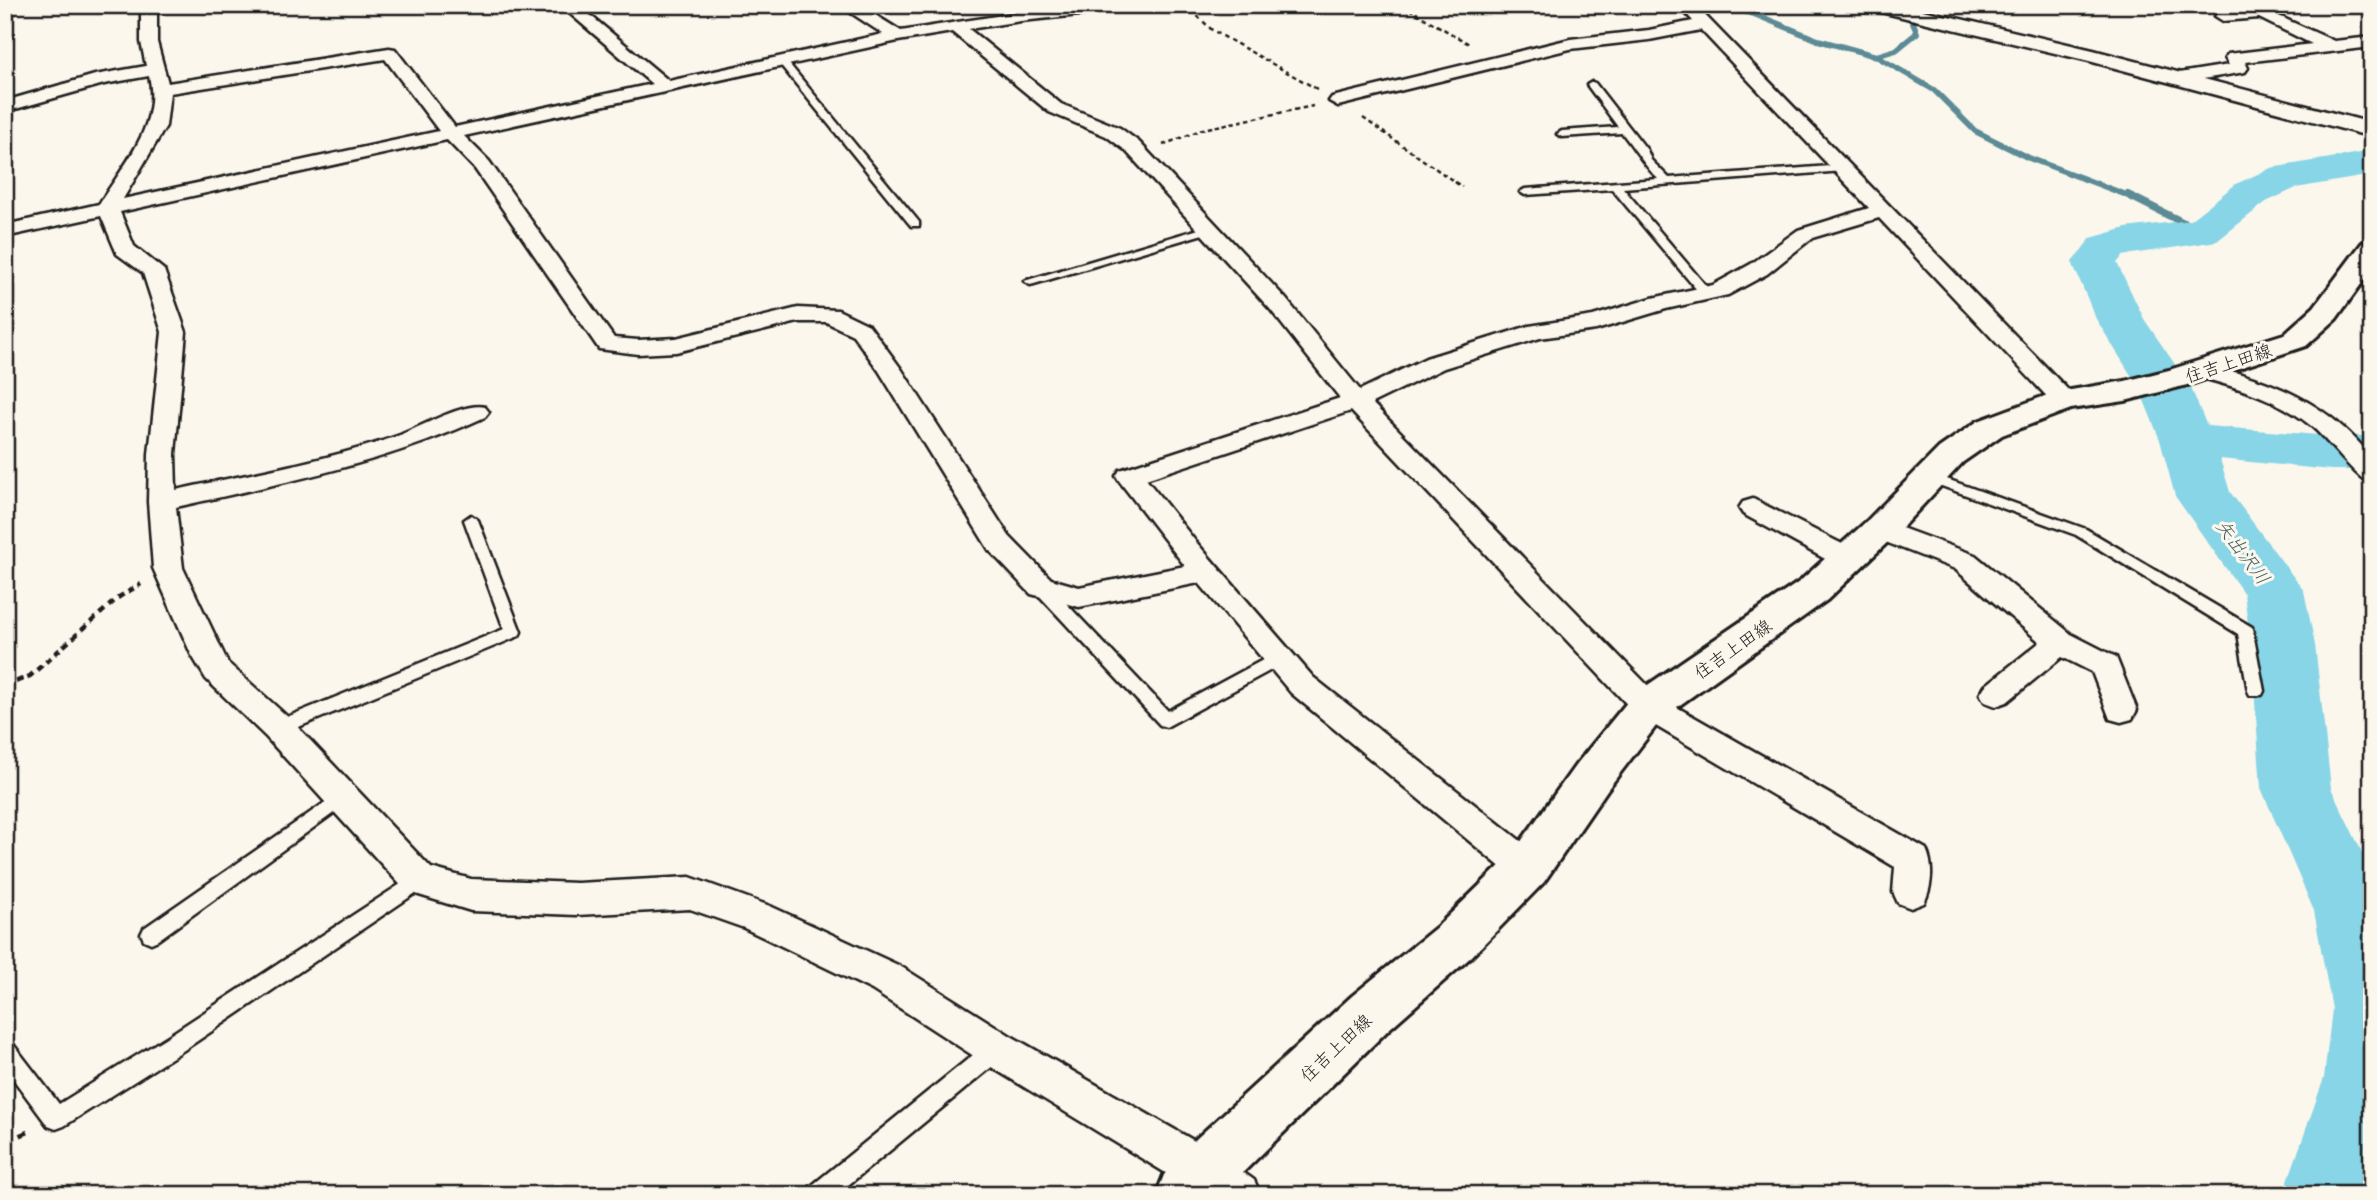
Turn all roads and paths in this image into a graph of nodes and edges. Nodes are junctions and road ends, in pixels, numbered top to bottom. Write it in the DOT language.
graph roads {
  1 [pos="149,5"];
  2 [pos="569,5"];
  3 [pos="847,5"];
  4 [pos="1129,5"];
  5 [pos="1402,5"];
  6 [pos="1686,5"];
  7 [pos="1885,6"];
  8 [pos="2223,16"];
  9 [pos="1705,24"];
  10 [pos="955,26"];
  11 [pos="898,36"];
  12 [pos="2372,42"];
  13 [pos="2333,48"];
  14 [pos="782,61"];
  15 [pos="1499,62"];
  16 [pos="159,79"];
  17 [pos="2179,79"];
  18 [pos="1592,85"];
  19 [pos="665,86"];
  20 [pos="1338,101"];
  21 [pos="5,107"];
  22 [pos="1625,130"];
  23 [pos="2372,130"];
  24 [pos="450,132"];
  25 [pos="1562,134"];
  26 [pos="1139,154"];
  27 [pos="1843,168"];
  28 [pos="1666,181"];
  29 [pos="1615,185"];
  30 [pos="1525,192"];
  31 [pos="108,207"];
  32 [pos="1884,209"];
  33 [pos="915,224"];
  34 [pos="1209,229"];
  35 [pos="5,231"];
  36 [pos="2372,249"];
  37 [pos="1030,281"];
  38 [pos="1706,293"];
  39 [pos="2192,374"];
  40 [pos="2064,400"];
  41 [pos="1356,401"];
  42 [pos="476,412"];
  43 [pos="2359,459"];
  44 [pos="1930,477"];
  45 [pos="162,502"];
  46 [pos="1753,508"];
  47 [pos="471,520"];
  48 [pos="1880,529"];
  49 [pos="1848,559"];
  50 [pos="168,568"];
  51 [pos="1205,572"];
  52 [pos="1041,587"];
  53 [pos="2060,642"];
  54 [pos="1280,658"];
  55 [pos="5,685"];
  56 [pos="2256,691"];
  57 [pos="1996,694"];
  58 [pos="1648,706"];
  59 [pos="2121,710"];
  60 [pos="278,728"];
  61 [pos="343,797"];
  62 [pos="1528,868"];
  63 [pos="419,880"];
  64 [pos="1910,892"];
  65 [pos="151,934"];
  66 [pos="997,1049"];
  67 [pos="5,1051"];
  68 [pos="1209,1186"];
  69 [pos="818,1195"];
  1 -- 16 [label="street"];
  2 -- 19 [label="street"];
  3 -- 11 [label="street"];
  4 -- 10 [label="street"];
  5 -- 15 [label="path"];
  6 -- 9 [label="street"];
  7 -- 17 [label="street"];
  8 -- 13 [label="street"];
  9 -- 15 [label="street"];
  9 -- 27 [label="street"];
  10 -- 11 [label="street"];
  10 -- 26 [label="street"];
  11 -- 14 [label="street"];
  12 -- 13 [label="street"];
  13 -- 17 [label="street"];
  14 -- 19 [label="street"];
  14 -- 33 [label="lane"];
  15 -- 20 [label="street"];
  16 -- 21 [label="street"];
  16 -- 24 [label="street"];
  16 -- 31 [label="street"];
  17 -- 23 [label="street"];
  18 -- 22 [label="lane"];
  19 -- 24 [label="street"];
  20 -- 26 [label="path"];
  22 -- 25 [label="lane"];
  22 -- 28 [label="lane"];
  24 -- 31 [label="street"];
  24 -- 52 [label="street"];
  26 -- 34 [label="street"];
  27 -- 28 [label="lane"];
  27 -- 32 [label="street"];
  28 -- 29 [label="lane"];
  29 -- 30 [label="lane"];
  29 -- 38 [label="lane"];
  31 -- 35 [label="street"];
  31 -- 45 [label="street"];
  32 -- 38 [label="street"];
  32 -- 40 [label="street"];
  34 -- 37 [label="lane"];
  34 -- 41 [label="street"];
  36 -- 39 [label="main road, 住吉上田線"];
  38 -- 41 [label="street"];
  39 -- 40 [label="main road, 住吉上田線"];
  39 -- 43 [label="street"];
  40 -- 44 [label="main road, 住吉上田線"];
  41 -- 51 [label="street"];
  41 -- 58 [label="street"];
  42 -- 45 [label="street"];
  44 -- 48 [label="main road, 住吉上田線"];
  44 -- 56 [label="lane"];
  45 -- 50 [label="street"];
  46 -- 49 [label="street"];
  47 -- 60 [label="lane"];
  48 -- 49 [label="main road, 住吉上田線"];
  48 -- 53 [label="street"];
  49 -- 58 [label="main road, 住吉上田線"];
  50 -- 55 [label="path"];
  50 -- 60 [label="street"];
  51 -- 52 [label="street"];
  51 -- 54 [label="street"];
  52 -- 54 [label="lane"];
  53 -- 57 [label="street"];
  53 -- 59 [label="street"];
  54 -- 62 [label="street"];
  58 -- 62 [label="main road, 住吉上田線"];
  58 -- 64 [label="street"];
  60 -- 61 [label="street"];
  61 -- 63 [label="street"];
  61 -- 65 [label="lane"];
  62 -- 68 [label="main road, 住吉上田線"];
  63 -- 66 [label="street"];
  63 -- 67 [label="lane"];
  66 -- 68 [label="street"];
  66 -- 69 [label="lane"];
}
